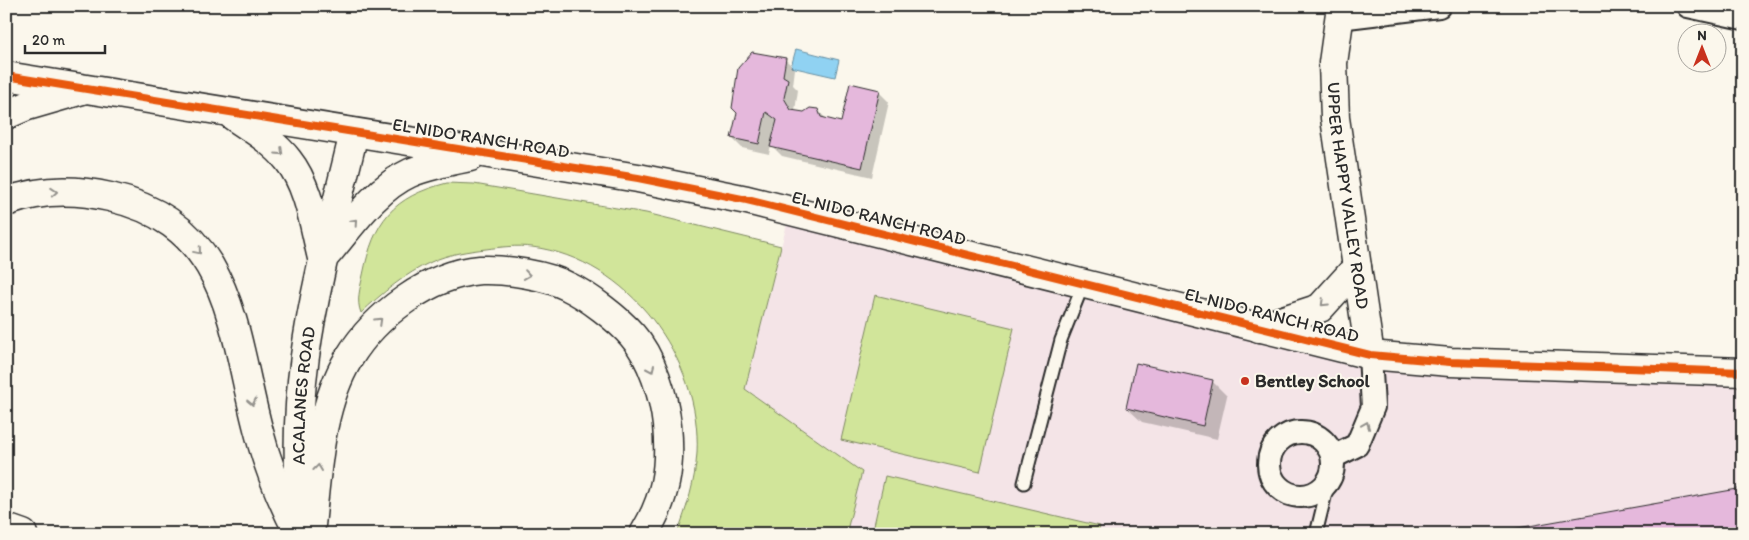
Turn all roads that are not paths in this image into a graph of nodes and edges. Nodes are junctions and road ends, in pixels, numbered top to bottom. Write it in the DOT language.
graph roads {
  1 [pos="1439,6"];
  2 [pos="1688,6"];
  3 [pos="1340,12"];
  4 [pos="1743,18"];
  5 [pos="6,76"];
  6 [pos="82,90"];
  7 [pos="228,113"];
  8 [pos="6,115"];
  9 [pos="354,133"];
  10 [pos="487,154"];
  11 [pos="6,202"];
  12 [pos="322,259"];
  13 [pos="1357,267"];
  14 [pos="1083,285"];
  15 [pos="1259,328"];
  16 [pos="1370,355"];
  17 [pos="1743,372"];
  18 [pos="1333,457"];
  19 [pos="1329,481"];
  20 [pos="1024,483"];
  21 [pos="6,528"];
  22 [pos="23,534"];
  23 [pos="299,534"];
  24 [pos="305,534"];
  25 [pos="310,534"];
  26 [pos="644,534"];
  27 [pos="1316,534"];
  1 -- 3 [label="street"];
  2 -- 4 [label="street"];
  3 -- 13 [label="main road, UPPER HAPPY VALLEY ROAD"];
  5 -- 6 [label="main road, EL NIDO RANCH ROAD"];
  6 -- 7 [label="main road, EL NIDO RANCH ROAD"];
  6 -- 8 [label="main road"];
  7 -- 9 [label="main road, EL NIDO RANCH ROAD"];
  7 -- 12 [label="main road, ACALANES ROAD, one-way"];
  9 -- 10 [label="main road, EL NIDO RANCH ROAD"];
  9 -- 12 [label="main road, ACALANES ROAD"];
  12 -- 10 [label="main road, one-way"];
  10 -- 14 [label="main road, EL NIDO RANCH ROAD"];
  11 -- 23 [label="main road, one-way"];
  12 -- 24 [label="main road, ACALANES ROAD"];
  13 -- 15 [label="main road, one-way"];
  13 -- 16 [label="main road, UPPER HAPPY VALLEY ROAD"];
  14 -- 15 [label="main road, EL NIDO RANCH ROAD"];
  14 -- 20 [label="lane"];
  15 -- 16 [label="main road, EL NIDO RANCH ROAD"];
  16 -- 17 [label="main road, EL NIDO RANCH ROAD"];
  18 -- 16 [label="street, UPPER HAPPY VALLEY ROAD, one-way"];
  18 -- 19 [label="street"];
  18 -- 19 [label="street"];
  19 -- 27 [label="lane"];
  21 -- 22 [label="main road"];
  25 -- 26 [label="main road, one-way"];
}
